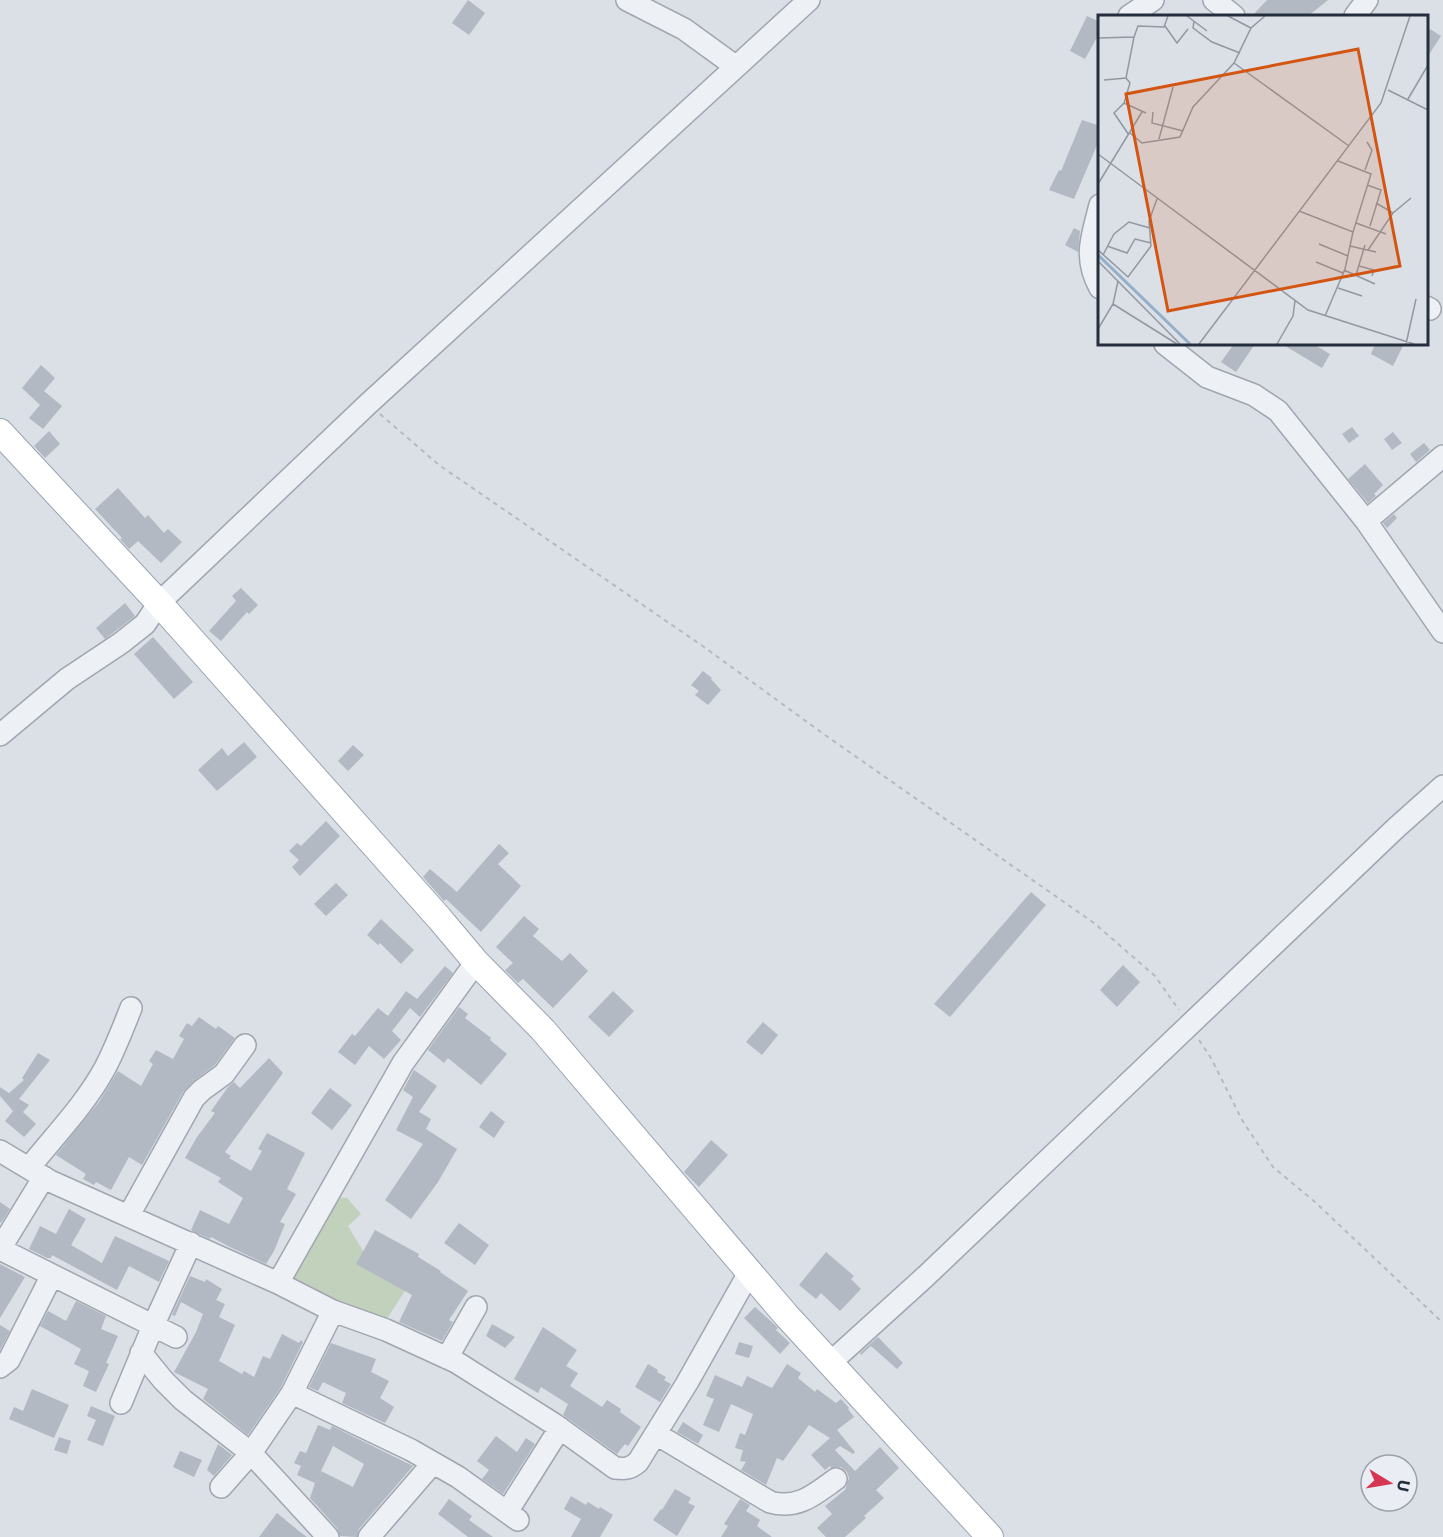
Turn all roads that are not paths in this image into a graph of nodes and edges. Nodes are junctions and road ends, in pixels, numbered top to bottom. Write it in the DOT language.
graph roads {
  1 [pos="627,0"];
  2 [pos="809,0"];
  3 [pos="1153,0"];
  4 [pos="1214,0"];
  5 [pos="1367,0"];
  6 [pos="1130,15"];
  7 [pos="1233,15"];
  8 [pos="1356,15"];
  9 [pos="735,66"];
  10 [pos="1098,212"];
  11 [pos="1098,284"];
  12 [pos="1166,345"];
  13 [pos="0,432"];
  14 [pos="1443,456"];
  15 [pos="1366,521"];
  16 [pos="159,603"];
  17 [pos="1443,632"];
  18 [pos="0,735"];
  19 [pos="1443,786"];
  20 [pos="476,962"];
  21 [pos="131,1008"];
  22 [pos="245,1045"];
  23 [pos="0,1151"];
  24 [pos="36,1173"];
  25 [pos="129,1215"];
  26 [pos="191,1243"];
  27 [pos="750,1272"];
  28 [pos="52,1275"];
  29 [pos="278,1283"];
  30 [pos="476,1306"];
  31 [pos="333,1311"];
  32 [pos="153,1326"];
  33 [pos="176,1337"];
  34 [pos="141,1353"];
  35 [pos="447,1358"];
  36 [pos="830,1363"];
  37 [pos="0,1367"];
  38 [pos="292,1393"];
  39 [pos="121,1403"];
  40 [pos="560,1428"];
  41 [pos="656,1434"];
  42 [pos="251,1453"];
  43 [pos="433,1463"];
  44 [pos="836,1479"];
  45 [pos="221,1487"];
  46 [pos="328,1537"];
  47 [pos="369,1537"];
  48 [pos="990,1537"];
  1 -- 9 [label="street"];
  2 -- 9 [label="street"];
  3 -- 6 [label="street"];
  4 -- 7 [label="street"];
  5 -- 8 [label="street"];
  9 -- 16 [label="street"];
  10 -- 11 [label="street"];
  12 -- 15 [label="street"];
  13 -- 16 [label="main road"];
  14 -- 15 [label="street"];
  15 -- 17 [label="street"];
  16 -- 18 [label="street"];
  16 -- 20 [label="main road"];
  19 -- 36 [label="street"];
  20 -- 27 [label="main road"];
  20 -- 29 [label="street"];
  21 -- 24 [label="street"];
  22 -- 25 [label="street"];
  23 -- 24 [label="street"];
  24 -- 25 [label="street"];
  24 -- 28 [label="street"];
  25 -- 26 [label="street"];
  26 -- 29 [label="street"];
  26 -- 32 [label="street"];
  27 -- 36 [label="main road"];
  27 -- 41 [label="street"];
  28 -- 32 [label="street"];
  28 -- 37 [label="street"];
  29 -- 31 [label="street"];
  30 -- 35 [label="street"];
  31 -- 35 [label="street"];
  31 -- 38 [label="street"];
  32 -- 33 [label="street"];
  32 -- 34 [label="street"];
  34 -- 39 [label="street"];
  34 -- 42 [label="street"];
  35 -- 40 [label="street"];
  36 -- 48 [label="main road"];
  38 -- 42 [label="street"];
  38 -- 43 [label="street"];
  40 -- 41 [label="street"];
  40 -- 43 [label="street"];
  41 -- 44 [label="street"];
  42 -- 45 [label="street"];
  42 -- 46 [label="street"];
  43 -- 47 [label="street"];
}
